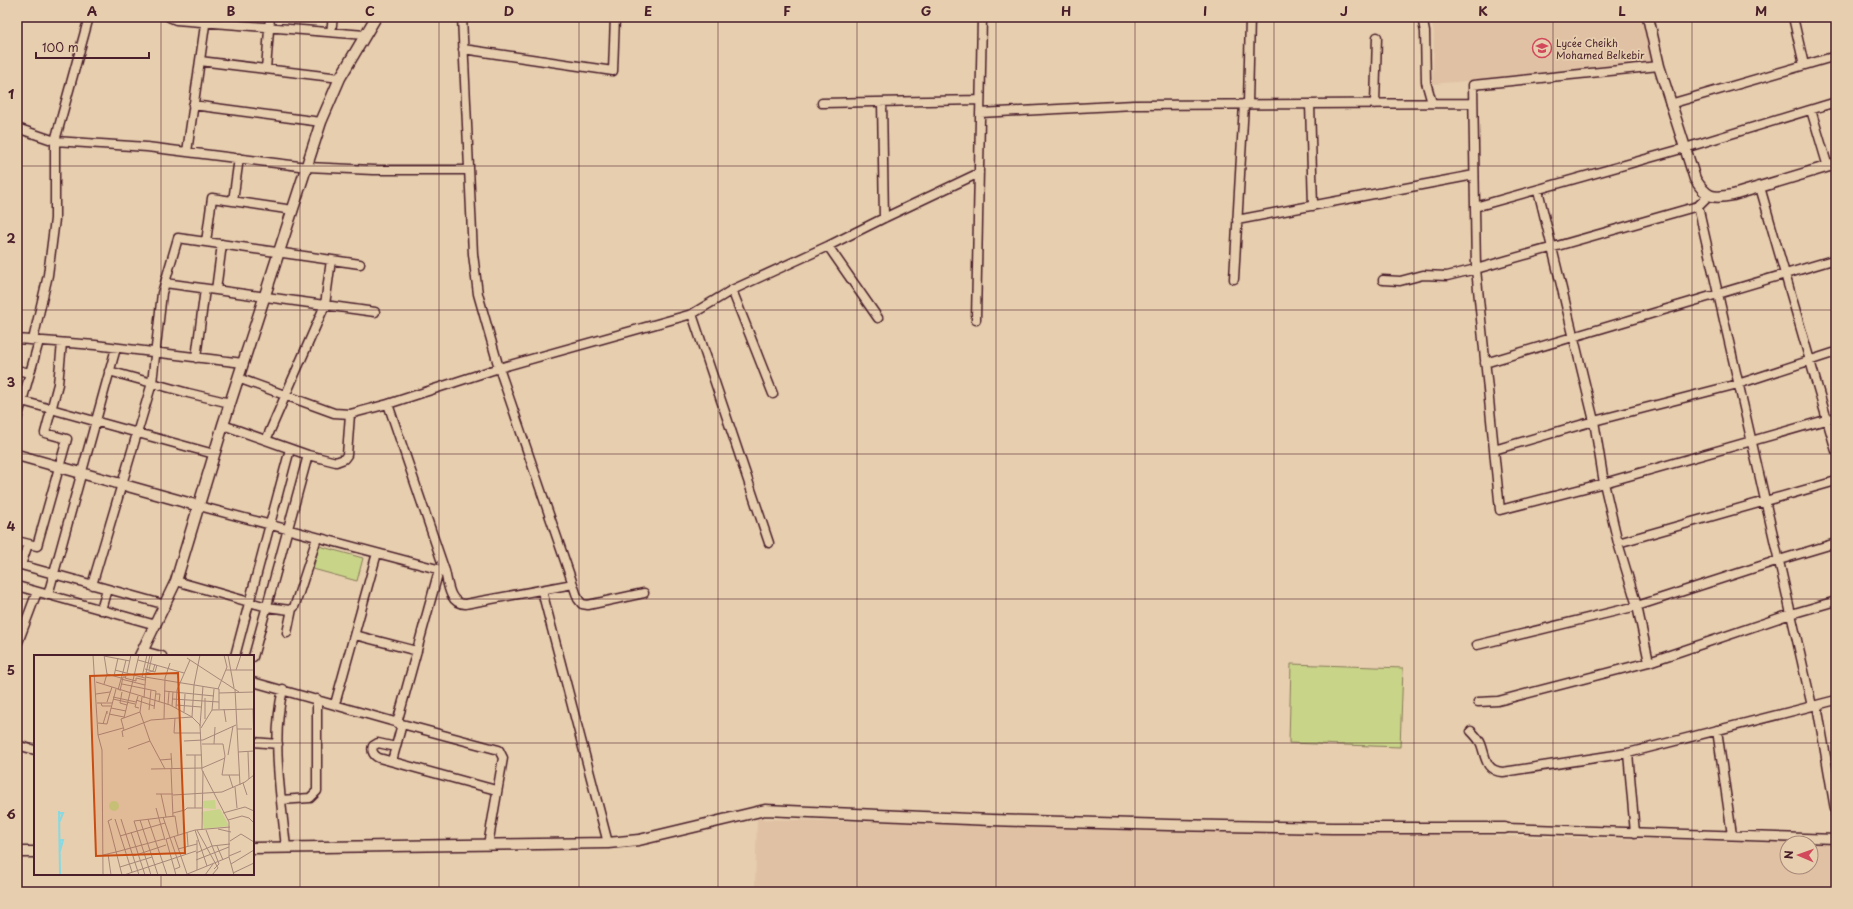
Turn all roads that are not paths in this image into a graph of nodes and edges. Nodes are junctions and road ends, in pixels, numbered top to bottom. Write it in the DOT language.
graph roads {
  1 [pos="89,17"];
  2 [pos="169,17"];
  3 [pos="270,17"];
  4 [pos="333,17"];
  5 [pos="376,17"];
  6 [pos="462,17"];
  7 [pos="615,17"];
  8 [pos="982,17"];
  9 [pos="1250,17"];
  10 [pos="1422,17"];
  11 [pos="1648,17"];
  12 [pos="1793,17"];
  13 [pos="205,20"];
  14 [pos="268,27"];
  15 [pos="331,32"];
  16 [pos="365,35"];
  17 [pos="1377,37"];
  18 [pos="463,49"];
  19 [pos="1836,56"];
  20 [pos="200,61"];
  21 [pos="1804,65"];
  22 [pos="1659,66"];
  23 [pos="266,69"];
  24 [pos="340,78"];
  25 [pos="980,100"];
  26 [pos="882,102"];
  27 [pos="1836,102"];
  28 [pos="1473,103"];
  29 [pos="822,104"];
  30 [pos="1246,104"];
  31 [pos="1310,104"];
  32 [pos="1375,104"];
  33 [pos="1432,104"];
  34 [pos="1670,104"];
  35 [pos="193,105"];
  36 [pos="1811,110"];
  37 [pos="980,113"];
  38 [pos="321,122"];
  39 [pos="17,128"];
  40 [pos="55,141"];
  41 [pos="1685,148"];
  42 [pos="187,152"];
  43 [pos="239,158"];
  44 [pos="1832,165"];
  45 [pos="307,167"];
  46 [pos="469,170"];
  47 [pos="979,173"];
  48 [pos="1474,176"];
  49 [pos="1760,187"];
  50 [pos="1538,190"];
  51 [pos="1708,196"];
  52 [pos="233,201"];
  53 [pos="1313,206"];
  54 [pos="1698,206"];
  55 [pos="1475,207"];
  56 [pos="293,210"];
  57 [pos="884,218"];
  58 [pos="1237,220"];
  59 [pos="206,242"];
  60 [pos="222,244"];
  61 [pos="828,246"];
  62 [pos="1552,248"];
  63 [pos="279,253"];
  64 [pos="1836,259"];
  65 [pos="331,260"];
  66 [pos="360,264"];
  67 [pos="1476,269"];
  68 [pos="1785,274"];
  69 [pos="1234,279"];
  70 [pos="1383,280"];
  71 [pos="165,283"];
  72 [pos="205,289"];
  73 [pos="216,290"];
  74 [pos="732,290"];
  75 [pos="1718,293"];
  76 [pos="265,297"];
  77 [pos="325,305"];
  78 [pos="375,312"];
  79 [pos="692,314"];
  80 [pos="878,318"];
  81 [pos="976,320"];
  82 [pos="1574,336"];
  83 [pos="17,339"];
  84 [pos="36,341"];
  85 [pos="62,343"];
  86 [pos="116,348"];
  87 [pos="155,352"];
  88 [pos="1836,352"];
  89 [pos="196,358"];
  90 [pos="1810,360"];
  91 [pos="243,363"];
  92 [pos="1485,363"];
  93 [pos="499,368"];
  94 [pos="17,370"];
  95 [pos="109,372"];
  96 [pos="30,373"];
  97 [pos="238,378"];
  98 [pos="152,383"];
  99 [pos="1738,384"];
  100 [pos="773,394"];
  101 [pos="286,395"];
  102 [pos="22,401"];
  103 [pos="230,402"];
  104 [pos="388,404"];
  105 [pos="51,409"];
  106 [pos="350,414"];
  107 [pos="1836,417"];
  108 [pos="17,419"];
  109 [pos="1827,419"];
  110 [pos="96,421"];
  111 [pos="1594,421"];
  112 [pos="223,425"];
  113 [pos="136,432"];
  114 [pos="266,440"];
  115 [pos="1752,441"];
  116 [pos="290,448"];
  117 [pos="1494,450"];
  118 [pos="1836,450"];
  119 [pos="214,454"];
  120 [pos="17,455"];
  121 [pos="308,455"];
  122 [pos="59,467"];
  123 [pos="82,473"];
  124 [pos="1836,481"];
  125 [pos="1604,483"];
  126 [pos="122,485"];
  127 [pos="1765,501"];
  128 [pos="199,506"];
  129 [pos="269,525"];
  130 [pos="288,530"];
  131 [pos="317,538"];
  132 [pos="17,541"];
  133 [pos="769,543"];
  134 [pos="1618,543"];
  135 [pos="1836,543"];
  136 [pos="28,544"];
  137 [pos="377,553"];
  138 [pos="1779,560"];
  139 [pos="442,570"];
  140 [pos="54,574"];
  141 [pos="176,581"];
  142 [pos="573,584"];
  143 [pos="92,585"];
  144 [pos="17,586"];
  145 [pos="107,589"];
  146 [pos="542,591"];
  147 [pos="37,592"];
  148 [pos="644,593"];
  149 [pos="48,595"];
  150 [pos="1836,601"];
  151 [pos="249,602"];
  152 [pos="166,605"];
  153 [pos="1637,606"];
  154 [pos="267,607"];
  155 [pos="292,609"];
  156 [pos="101,610"];
  157 [pos="1791,614"];
  158 [pos="156,626"];
  159 [pos="287,633"];
  160 [pos="355,635"];
  161 [pos="17,645"];
  162 [pos="1478,645"];
  163 [pos="417,651"];
  164 [pos="142,653"];
  165 [pos="155,655"];
  166 [pos="234,655"];
  167 [pos="254,655"];
  168 [pos="1649,662"];
  169 [pos="254,682"];
  170 [pos="283,689"];
  171 [pos="317,699"];
  172 [pos="1836,700"];
  173 [pos="1478,702"];
  174 [pos="335,704"];
  175 [pos="1815,705"];
  176 [pos="399,723"];
  177 [pos="1471,730"];
  178 [pos="1717,730"];
  179 [pos="254,742"];
  180 [pos="278,744"];
  181 [pos="17,745"];
  182 [pos="396,747"];
  183 [pos="34,750"];
  184 [pos="1628,752"];
  185 [pos="392,761"];
  186 [pos="1834,784"];
  187 [pos="496,790"];
  188 [pos="281,800"];
  189 [pos="1836,815"];
  190 [pos="1505,828"];
  191 [pos="1635,833"];
  192 [pos="1732,835"];
  193 [pos="1836,839"];
  194 [pos="608,843"];
  195 [pos="488,845"];
  196 [pos="254,848"];
  197 [pos="286,848"];
  198 [pos="17,852"];
  199 [pos="34,852"];
  1 -- 40 [label="street"];
  2 -- 13 [label="street"];
  3 -- 14 [label="street"];
  4 -- 15 [label="street"];
  5 -- 16 [label="street"];
  6 -- 18 [label="street"];
  7 -- 18 [label="street"];
  8 -- 25 [label="street"];
  9 -- 30 [label="street"];
  10 -- 33 [label="street"];
  11 -- 22 [label="street"];
  12 -- 21 [label="street"];
  13 -- 14 [label="street"];
  13 -- 20 [label="street"];
  14 -- 15 [label="street"];
  14 -- 23 [label="street"];
  15 -- 16 [label="street"];
  16 -- 24 [label="street"];
  17 -- 32 [label="street"];
  18 -- 46 [label="street"];
  19 -- 21 [label="street"];
  20 -- 23 [label="street"];
  20 -- 35 [label="street"];
  21 -- 34 [label="street"];
  22 -- 28 [label="street"];
  22 -- 34 [label="street"];
  23 -- 24 [label="street"];
  24 -- 38 [label="street"];
  25 -- 26 [label="street"];
  25 -- 37 [label="street"];
  26 -- 29 [label="street"];
  26 -- 57 [label="street"];
  27 -- 36 [label="street"];
  28 -- 33 [label="street"];
  28 -- 48 [label="street"];
  30 -- 31 [label="street"];
  30 -- 37 [label="street"];
  30 -- 58 [label="street"];
  31 -- 32 [label="street"];
  31 -- 53 [label="street"];
  32 -- 33 [label="street"];
  34 -- 41 [label="street"];
  35 -- 38 [label="street"];
  35 -- 42 [label="street"];
  36 -- 41 [label="street"];
  36 -- 44 [label="street"];
  37 -- 47 [label="street"];
  38 -- 45 [label="street"];
  39 -- 40 [label="street"];
  40 -- 42 [label="street"];
  40 -- 84 [label="street"];
  41 -- 50 [label="street"];
  41 -- 51 [label="street"];
  42 -- 43 [label="street"];
  43 -- 45 [label="street"];
  43 -- 52 [label="street"];
  44 -- 49 [label="street"];
  45 -- 46 [label="street"];
  45 -- 56 [label="street"];
  46 -- 93 [label="street"];
  47 -- 57 [label="street"];
  47 -- 81 [label="street"];
  48 -- 53 [label="street"];
  48 -- 55 [label="street"];
  49 -- 51 [label="street"];
  49 -- 68 [label="street"];
  50 -- 55 [label="street"];
  50 -- 62 [label="street"];
  51 -- 54 [label="street"];
  52 -- 56 [label="street"];
  52 -- 59 [label="street"];
  53 -- 58 [label="street"];
  54 -- 62 [label="street"];
  54 -- 75 [label="street"];
  55 -- 67 [label="street"];
  56 -- 63 [label="street"];
  57 -- 61 [label="street"];
  58 -- 69 [label="street"];
  59 -- 60 [label="street"];
  59 -- 71 [label="street"];
  60 -- 63 [label="street"];
  60 -- 73 [label="street"];
  61 -- 74 [label="street"];
  61 -- 80 [label="street"];
  62 -- 67 [label="street"];
  62 -- 82 [label="street"];
  63 -- 65 [label="street"];
  63 -- 76 [label="street"];
  64 -- 68 [label="street"];
  65 -- 66 [label="street"];
  65 -- 77 [label="street"];
  67 -- 70 [label="street"];
  67 -- 92 [label="street"];
  68 -- 75 [label="street"];
  68 -- 90 [label="street"];
  71 -- 72 [label="street"];
  71 -- 87 [label="street"];
  72 -- 73 [label="street"];
  72 -- 89 [label="street"];
  73 -- 76 [label="street"];
  74 -- 79 [label="street"];
  74 -- 100 [label="street"];
  75 -- 82 [label="street"];
  75 -- 99 [label="street"];
  76 -- 77 [label="street"];
  76 -- 91 [label="street"];
  77 -- 78 [label="street"];
  77 -- 101 [label="street"];
  79 -- 93 [label="street"];
  79 -- 133 [label="street"];
  82 -- 92 [label="street"];
  82 -- 111 [label="street"];
  83 -- 84 [label="street"];
  84 -- 85 [label="street"];
  84 -- 96 [label="street"];
  85 -- 86 [label="street"];
  85 -- 105 [label="street"];
  86 -- 87 [label="street"];
  86 -- 95 [label="street"];
  87 -- 89 [label="street"];
  87 -- 98 [label="street"];
  88 -- 90 [label="street"];
  89 -- 91 [label="street"];
  90 -- 99 [label="street"];
  90 -- 109 [label="street"];
  91 -- 97 [label="street"];
  92 -- 117 [label="street"];
  93 -- 104 [label="street"];
  93 -- 142 [label="street"];
  94 -- 96 [label="street"];
  95 -- 98 [label="street"];
  95 -- 110 [label="street"];
  96 -- 102 [label="street"];
  97 -- 101 [label="street"];
  97 -- 103 [label="street"];
  98 -- 103 [label="street"];
  98 -- 113 [label="street"];
  99 -- 111 [label="street"];
  99 -- 115 [label="street"];
  101 -- 106 [label="street"];
  101 -- 114 [label="street"];
  102 -- 105 [label="street"];
  102 -- 108 [label="street"];
  103 -- 112 [label="street"];
  104 -- 106 [label="street"];
  104 -- 139 [label="street"];
  105 -- 110 [label="street"];
  105 -- 122 [label="street"];
  106 -- 121 [label="street"];
  107 -- 109 [label="street"];
  109 -- 115 [label="street"];
  109 -- 118 [label="street"];
  110 -- 113 [label="street"];
  110 -- 123 [label="street"];
  111 -- 117 [label="street"];
  111 -- 125 [label="street"];
  112 -- 114 [label="street"];
  112 -- 119 [label="street"];
  113 -- 119 [label="street"];
  113 -- 126 [label="street"];
  114 -- 116 [label="street"];
  115 -- 125 [label="street"];
  115 -- 127 [label="street"];
  116 -- 121 [label="street"];
  116 -- 129 [label="street"];
  117 -- 125 [label="street"];
  119 -- 128 [label="street"];
  120 -- 122 [label="street"];
  121 -- 130 [label="street"];
  122 -- 123 [label="street"];
  122 -- 136 [label="street"];
  123 -- 126 [label="street"];
  123 -- 140 [label="street"];
  124 -- 127 [label="street"];
  125 -- 134 [label="street"];
  126 -- 128 [label="street"];
  126 -- 143 [label="street"];
  127 -- 134 [label="street"];
  127 -- 138 [label="street"];
  128 -- 129 [label="street"];
  128 -- 141 [label="street"];
  129 -- 130 [label="street"];
  129 -- 151 [label="street"];
  130 -- 131 [label="street"];
  130 -- 154 [label="street"];
  131 -- 137 [label="street"];
  131 -- 155 [label="street"];
  132 -- 136 [label="street"];
  134 -- 153 [label="street"];
  135 -- 138 [label="street"];
  136 -- 140 [label="street"];
  137 -- 139 [label="street"];
  137 -- 160 [label="street"];
  138 -- 153 [label="street"];
  138 -- 157 [label="street"];
  139 -- 146 [label="street"];
  139 -- 163 [label="street"];
  140 -- 143 [label="street"];
  140 -- 149 [label="street"];
  141 -- 151 [label="street"];
  141 -- 152 [label="street"];
  142 -- 146 [label="street"];
  142 -- 148 [label="street"];
  143 -- 145 [label="street"];
  144 -- 147 [label="street"];
  145 -- 152 [label="street"];
  145 -- 156 [label="street"];
  146 -- 194 [label="street"];
  147 -- 149 [label="street"];
  147 -- 161 [label="street"];
  149 -- 156 [label="street"];
  150 -- 157 [label="street"];
  151 -- 154 [label="street"];
  151 -- 166 [label="street"];
  152 -- 158 [label="street"];
  153 -- 162 [label="street"];
  153 -- 168 [label="street"];
  154 -- 155 [label="street"];
  154 -- 167 [label="street"];
  155 -- 159 [label="street"];
  156 -- 158 [label="street"];
  157 -- 168 [label="street"];
  157 -- 175 [label="street"];
  158 -- 164 [label="street"];
  160 -- 163 [label="street"];
  160 -- 174 [label="street"];
  163 -- 176 [label="street"];
  164 -- 165 [label="street"];
  168 -- 173 [label="street"];
  169 -- 170 [label="street"];
  170 -- 171 [label="street"];
  170 -- 180 [label="street"];
  171 -- 174 [label="street"];
  171 -- 188 [label="street"];
  172 -- 175 [label="street"];
  174 -- 176 [label="street"];
  175 -- 178 [label="street"];
  175 -- 186 [label="street"];
  176 -- 182 [label="street"];
  176 -- 187 [label="street"];
  177 -- 184 [label="street"];
  178 -- 184 [label="street"];
  178 -- 192 [label="street"];
  179 -- 180 [label="street"];
  180 -- 188 [label="street"];
  181 -- 183 [label="street"];
  182 -- 185 [label="street"];
  182 -- 185 [label="street"];
  184 -- 191 [label="street"];
  185 -- 187 [label="street"];
  186 -- 189 [label="street"];
  187 -- 195 [label="street"];
  188 -- 197 [label="street"];
  190 -- 191 [label="street"];
  190 -- 194 [label="street"];
  191 -- 192 [label="street"];
  192 -- 193 [label="street"];
  194 -- 195 [label="street"];
  195 -- 197 [label="street"];
  196 -- 197 [label="street"];
  198 -- 199 [label="street"];
}
